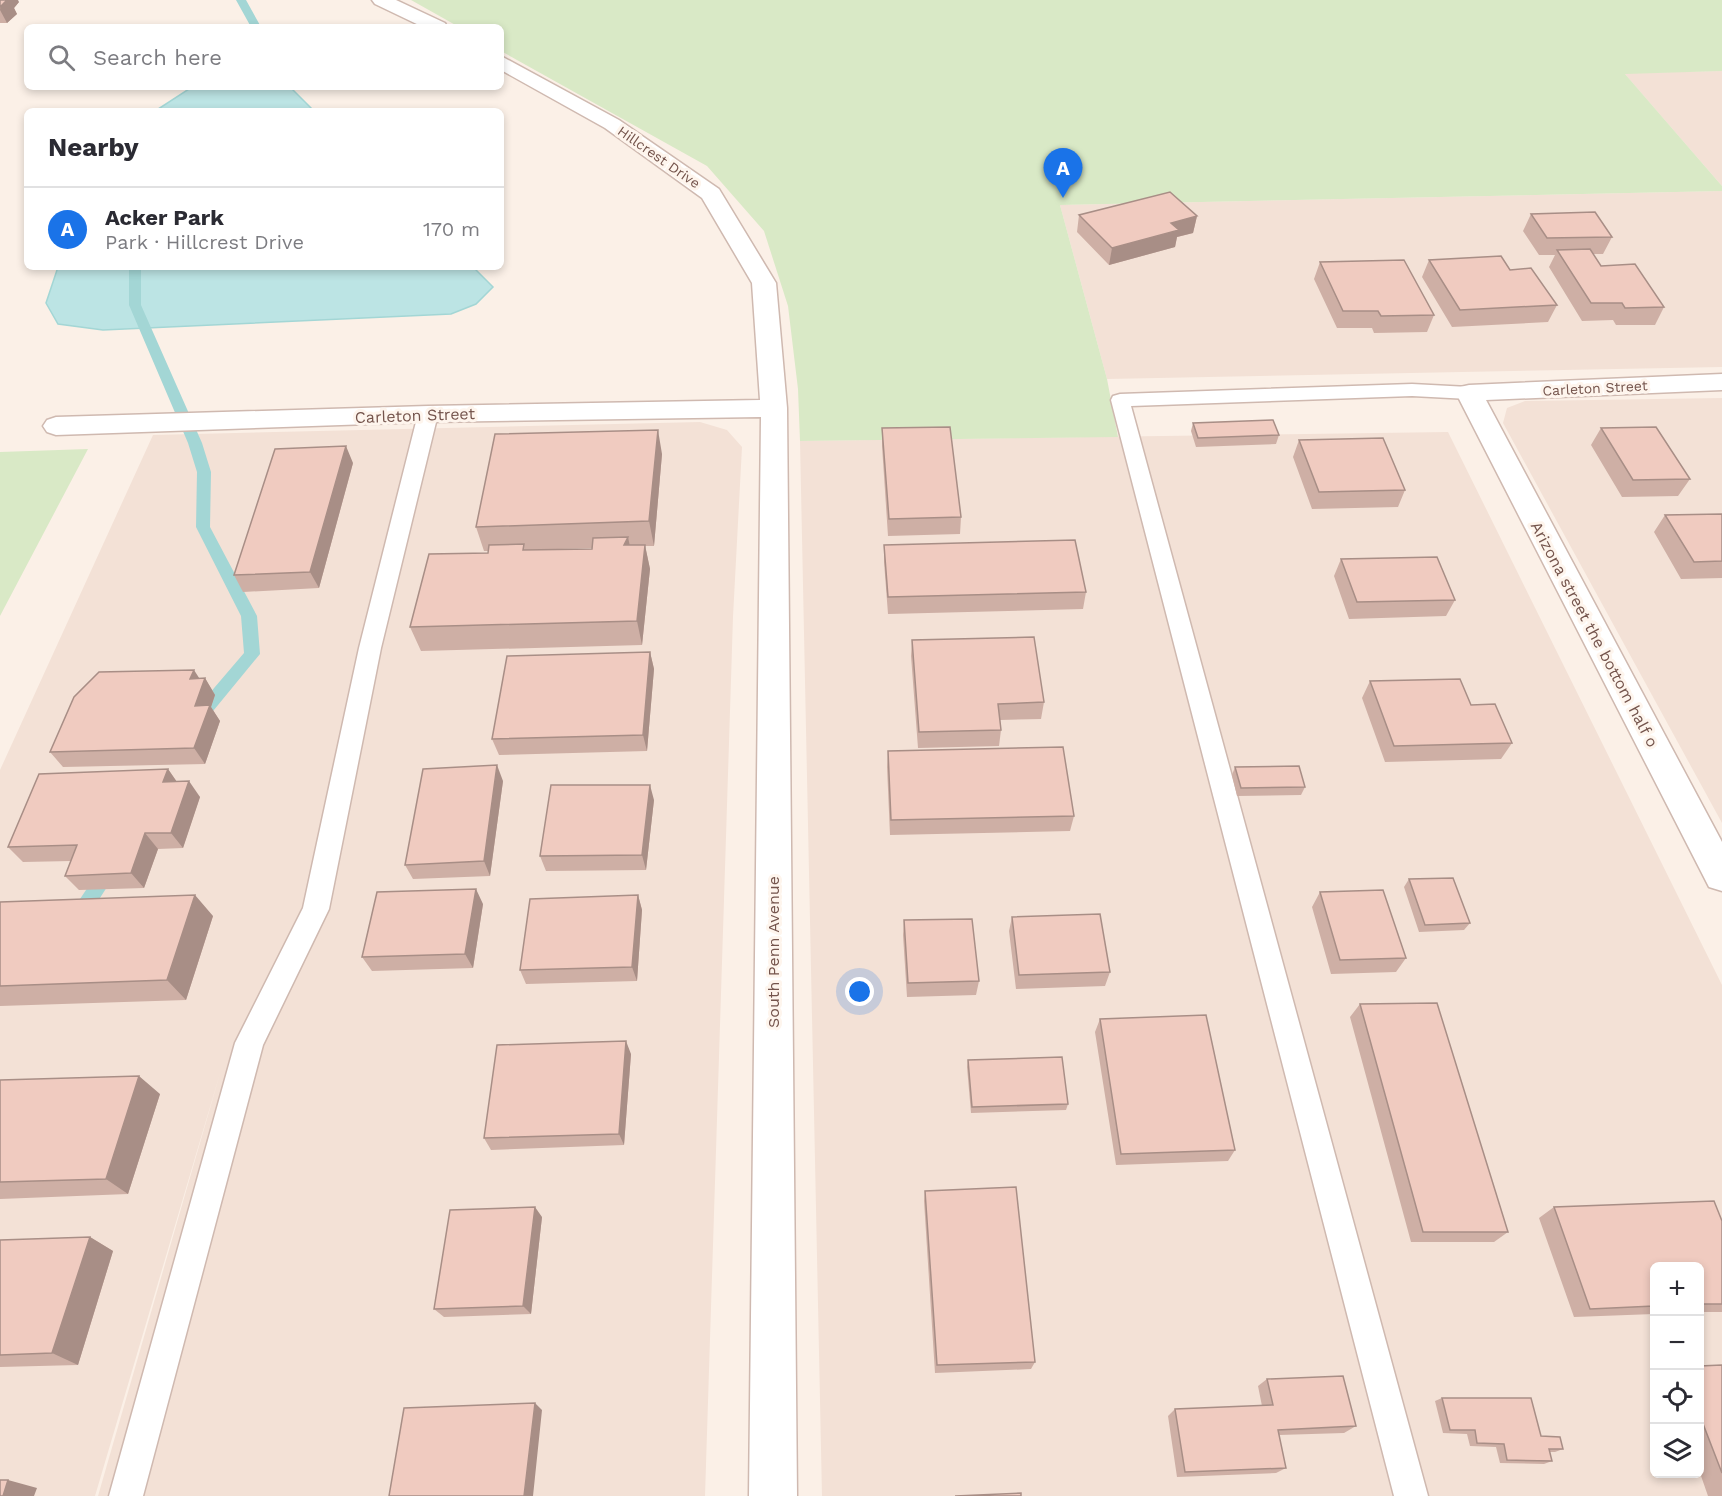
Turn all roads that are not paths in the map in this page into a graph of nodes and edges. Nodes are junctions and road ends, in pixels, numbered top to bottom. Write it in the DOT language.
graph roads {
  1 [pos="381,0"];
  2 [pos="432,24"];
  3 [pos="504,64"];
  4 [pos="1722,382"];
  5 [pos="1468,393"];
  6 [pos="774,408"];
  7 [pos="428,414"];
  8 [pos="56,426"];
  9 [pos="1722,876"];
  10 [pos="126,1496"];
  11 [pos="773,1496"];
  12 [pos="1411,1496"];
  1 -- 2 [label="street"];
  3 -- 6 [label="street, Hillcrest Drive"];
  4 -- 5 [label="street, Carleton Street"];
  5 -- 9 [label="street, Arizona street the bottom half o"];
  5 -- 12 [label="lane"];
  6 -- 7 [label="street, Carleton Street"];
  6 -- 11 [label="street, South Penn Avenue"];
  7 -- 8 [label="street, Carleton Street"];
  7 -- 10 [label="lane"];
}
